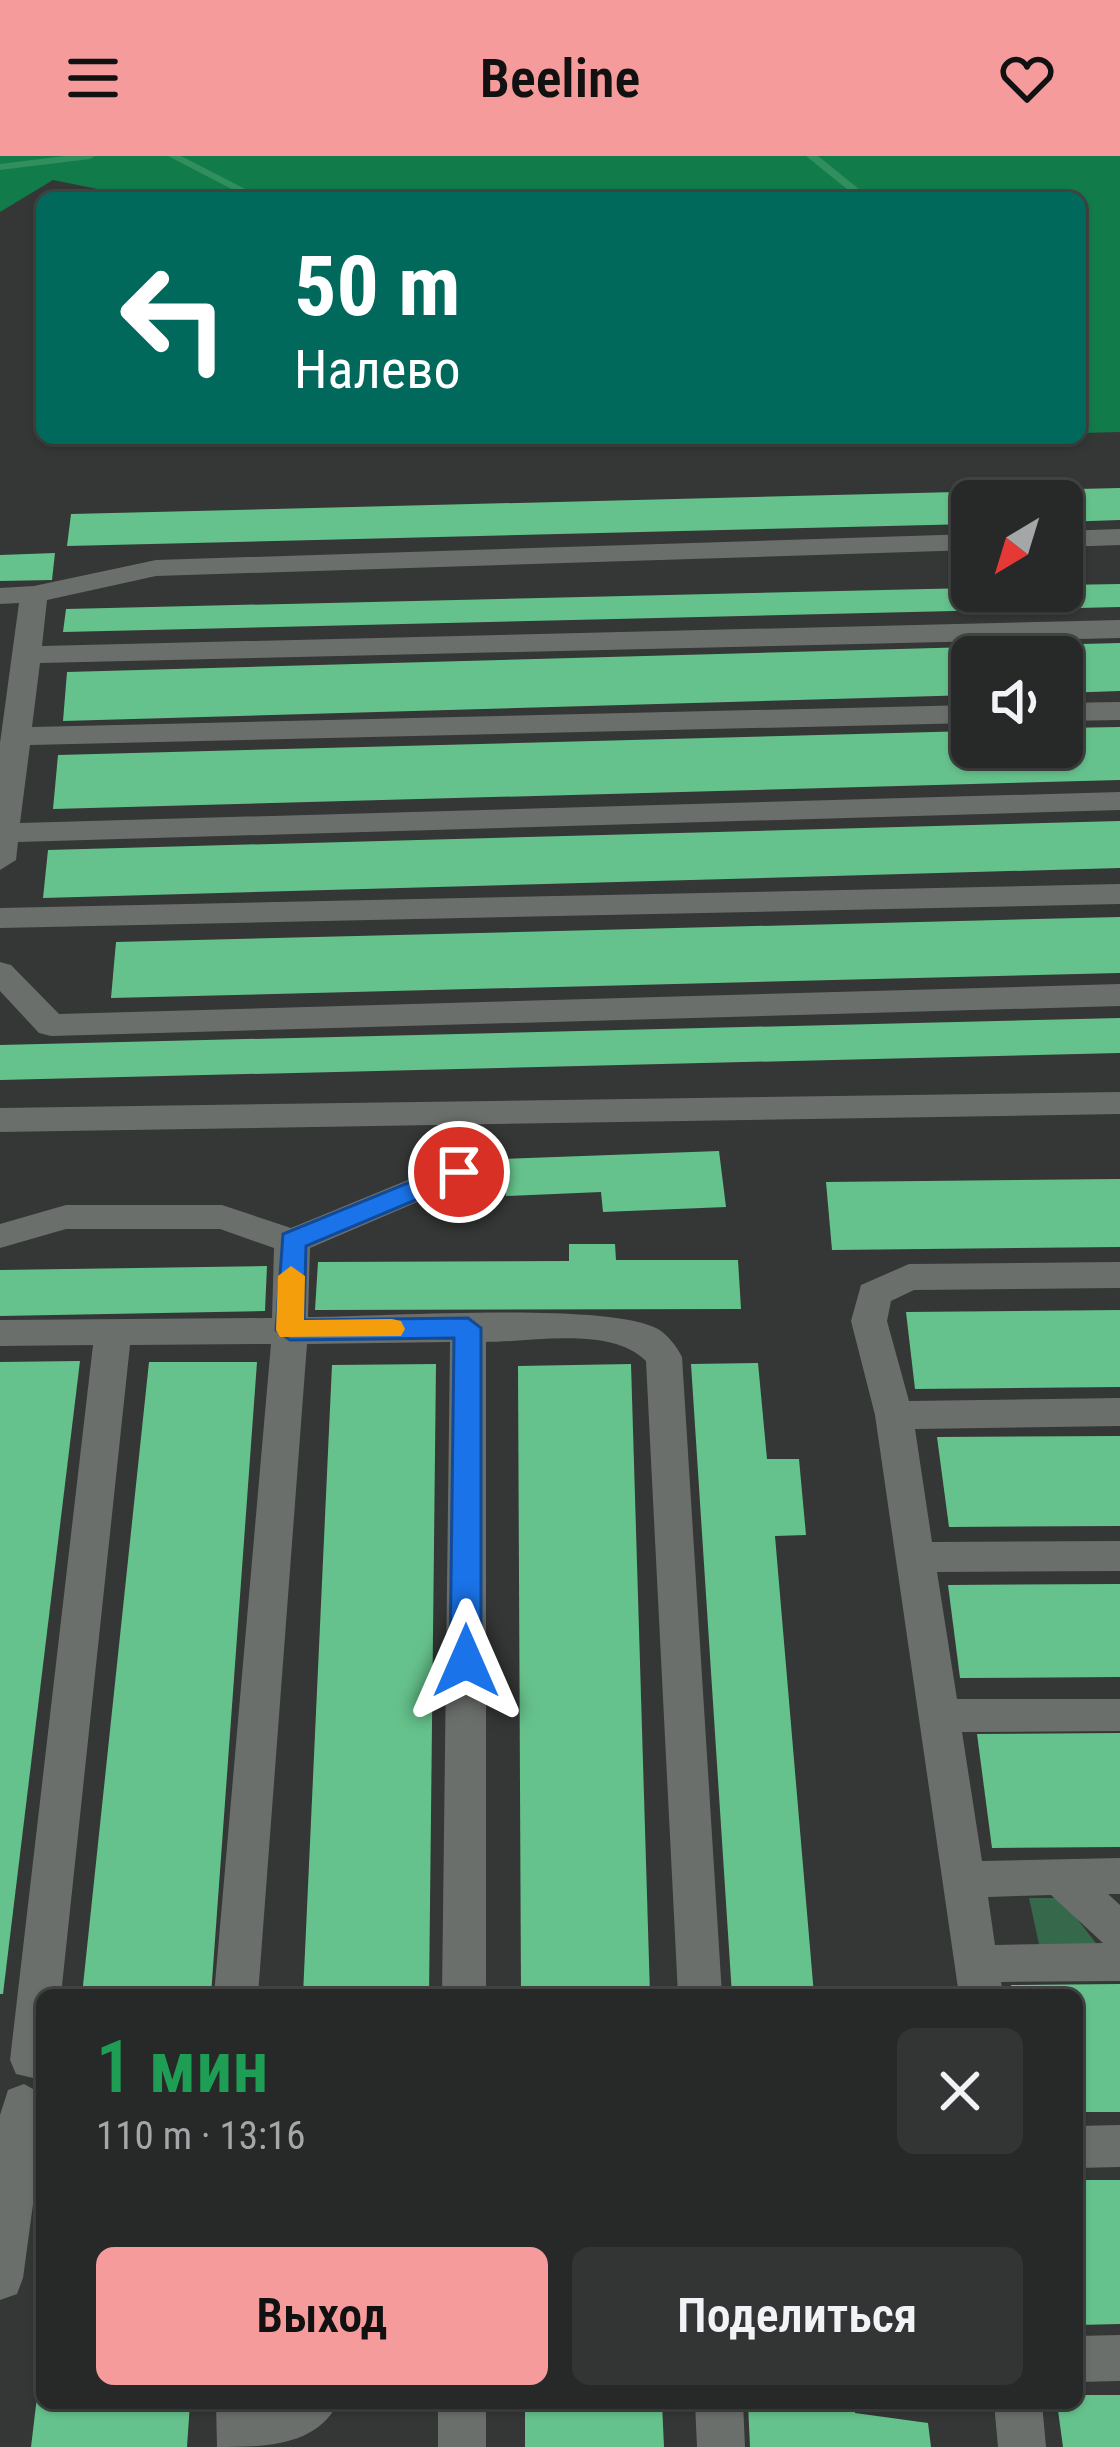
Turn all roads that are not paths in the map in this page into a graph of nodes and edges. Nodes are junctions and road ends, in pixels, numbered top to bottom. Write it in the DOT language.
graph roads {
  1 [pos="1120,537"];
  2 [pos="1083,538"];
  3 [pos="951,543"];
  4 [pos="34,594"];
  5 [pos="0,596"];
  6 [pos="1120,629"];
  7 [pos="26,656"];
  8 [pos="1120,711"];
  9 [pos="1083,712"];
  10 [pos="951,714"];
  11 [pos="16,736"];
  12 [pos="1120,801"];
  13 [pos="2,847"];
  14 [pos="1120,894"];
  15 [pos="0,918"];
  16 [pos="0,973"];
  17 [pos="1120,995"];
  18 [pos="1120,1103"];
  19 [pos="0,1120"];
  20 [pos="459,1172"];
  21 [pos="0,1236"];
  22 [pos="292,1241"];
  23 [pos="1120,1275"];
  24 [pos="468,1328"];
  25 [pos="290,1330"];
  26 [pos="113,1332"];
  27 [pos="0,1333"];
  28 [pos="1120,1412"];
  29 [pos="894,1414"];
  30 [pos="1120,1556"];
  31 [pos="915,1557"];
  32 [pos="1120,1715"];
  33 [pos="938,1716"];
  34 [pos="1120,1876"];
  35 [pos="1060,1877"];
  36 [pos="965,1879"];
  37 [pos="1120,1932"];
  38 [pos="1120,1962"];
  39 [pos="979,1979"];
  40 [pos="236,1989"];
  41 [pos="464,1989"];
  42 [pos="700,1989"];
  43 [pos="24,2082"];
  44 [pos="1120,2146"];
  45 [pos="1083,2147"];
  46 [pos="0,2278"];
  47 [pos="1120,2358"];
  48 [pos="1083,2359"];
  49 [pos="240,2409"];
  50 [pos="305,2409"];
  51 [pos="462,2409"];
  52 [pos="719,2409"];
  53 [pos="1019,2409"];
  54 [pos="241,2447"];
  55 [pos="251,2447"];
  56 [pos="462,2447"];
  57 [pos="722,2447"];
  58 [pos="1022,2447"];
  1 -- 2 [label="lane"];
  3 -- 4 [label="lane"];
  4 -- 5 [label="lane"];
  4 -- 7 [label="lane"];
  6 -- 7 [label="lane"];
  7 -- 11 [label="lane"];
  8 -- 9 [label="lane"];
  10 -- 11 [label="lane"];
  11 -- 13 [label="lane"];
  12 -- 13 [label="lane"];
  14 -- 15 [label="lane"];
  16 -- 17 [label="lane"];
  18 -- 19 [label="lane"];
  20 -- 22 [label="lane"];
  21 -- 22 [label="lane"];
  22 -- 25 [label="lane"];
  23 -- 29 [label="lane"];
  24 -- 25 [label="lane"];
  24 -- 41 [label="lane"];
  24 -- 42 [label="lane"];
  25 -- 26 [label="lane"];
  25 -- 40 [label="lane"];
  26 -- 27 [label="lane"];
  26 -- 43 [label="lane"];
  28 -- 29 [label="lane"];
  29 -- 31 [label="lane"];
  30 -- 31 [label="lane"];
  31 -- 33 [label="lane"];
  32 -- 33 [label="lane"];
  33 -- 36 [label="lane"];
  34 -- 35 [label="lane"];
  35 -- 36 [label="lane"];
  35 -- 37 [label="lane"];
  36 -- 39 [label="lane"];
  38 -- 39 [label="lane"];
  43 -- 46 [label="lane"];
  44 -- 45 [label="lane"];
  47 -- 48 [label="lane"];
  49 -- 54 [label="lane"];
  50 -- 55 [label="lane"];
  51 -- 56 [label="lane"];
  52 -- 57 [label="lane"];
  53 -- 58 [label="lane"];
}
